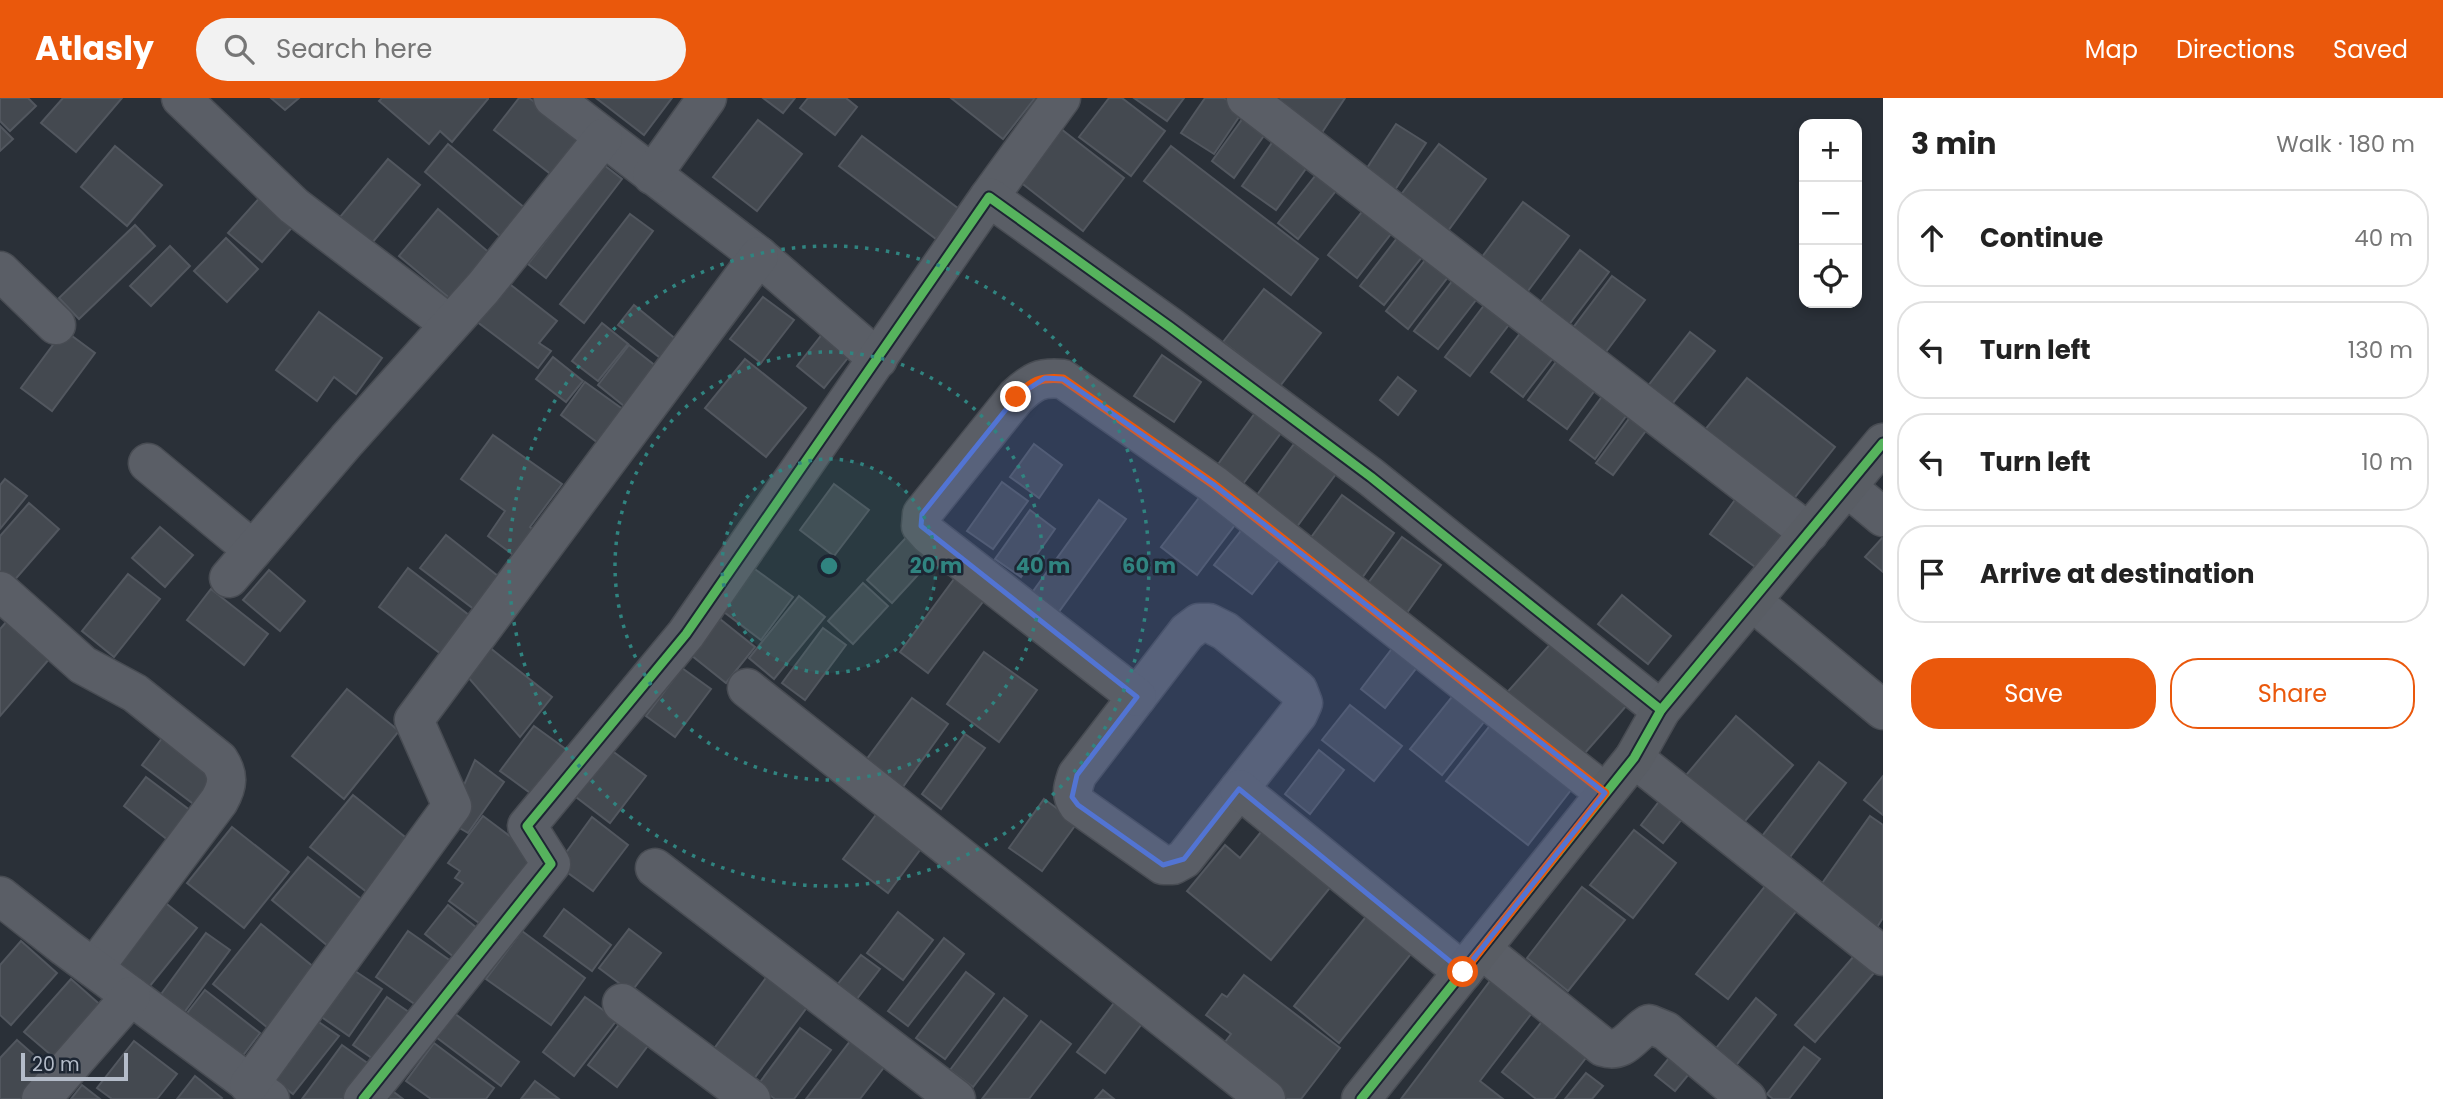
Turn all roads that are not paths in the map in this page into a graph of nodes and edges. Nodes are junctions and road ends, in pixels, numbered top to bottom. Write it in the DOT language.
graph roads {
  1 [pos="181,98"];
  2 [pos="553,98"];
  3 [pos="707,98"];
  4 [pos="1061,98"];
  5 [pos="1246,98"];
  6 [pos="603,138"];
  7 [pos="652,175"];
  8 [pos="989,197"];
  9 [pos="759,256"];
  10 [pos="0,271"];
  11 [pos="449,324"];
  12 [pos="56,325"];
  13 [pos="878,359"];
  14 [pos="1883,443"];
  15 [pos="148,463"];
  16 [pos="1847,487"];
  17 [pos="1883,517"];
  18 [pos="1809,533"];
  19 [pos="0,591"];
  20 [pos="1753,602"];
  21 [pos="747,688"];
  22 [pos="1137,697"];
  23 [pos="1661,710"];
  24 [pos="1883,710"];
  25 [pos="1634,758"];
  26 [pos="1239,789"];
  27 [pos="1605,793"];
  28 [pos="655,868"];
  29 [pos="0,896"];
  30 [pos="1883,956"];
  31 [pos="1472,961"];
  32 [pos="94,968"];
  33 [pos="131,996"];
  34 [pos="622,1003"];
  35 [pos="246,1090"];
  36 [pos="41,1099"];
  37 [pos="363,1099"];
  38 [pos="751,1099"];
  39 [pos="956,1099"];
  40 [pos="1266,1099"];
  41 [pos="1361,1099"];
  42 [pos="1748,1099"];
  1 -- 11 [label="street"];
  2 -- 6 [label="street"];
  3 -- 7 [label="street"];
  4 -- 8 [label="street"];
  5 -- 18 [label="street"];
  6 -- 7 [label="street"];
  6 -- 11 [label="street"];
  7 -- 9 [label="street"];
  8 -- 13 [label="street"];
  8 -- 23 [label="street"];
  9 -- 13 [label="street"];
  9 -- 35 [label="street"];
  10 -- 12 [label="street"];
  11 -- 15 [label="street"];
  13 -- 37 [label="street"];
  14 -- 16 [label="street"];
  16 -- 17 [label="street"];
  16 -- 18 [label="street"];
  18 -- 20 [label="street"];
  19 -- 32 [label="street"];
  20 -- 23 [label="street"];
  20 -- 24 [label="street"];
  21 -- 40 [label="street"];
  22 -- 26 [label="street"];
  22 -- 26 [label="street"];
  22 -- 27 [label="street"];
  23 -- 25 [label="street"];
  25 -- 27 [label="street"];
  25 -- 30 [label="street"];
  26 -- 31 [label="street"];
  27 -- 31 [label="street"];
  28 -- 39 [label="street"];
  29 -- 32 [label="street"];
  31 -- 41 [label="street"];
  31 -- 42 [label="street"];
  32 -- 33 [label="street"];
  33 -- 35 [label="street"];
  33 -- 36 [label="street"];
  34 -- 38 [label="street"];
}
